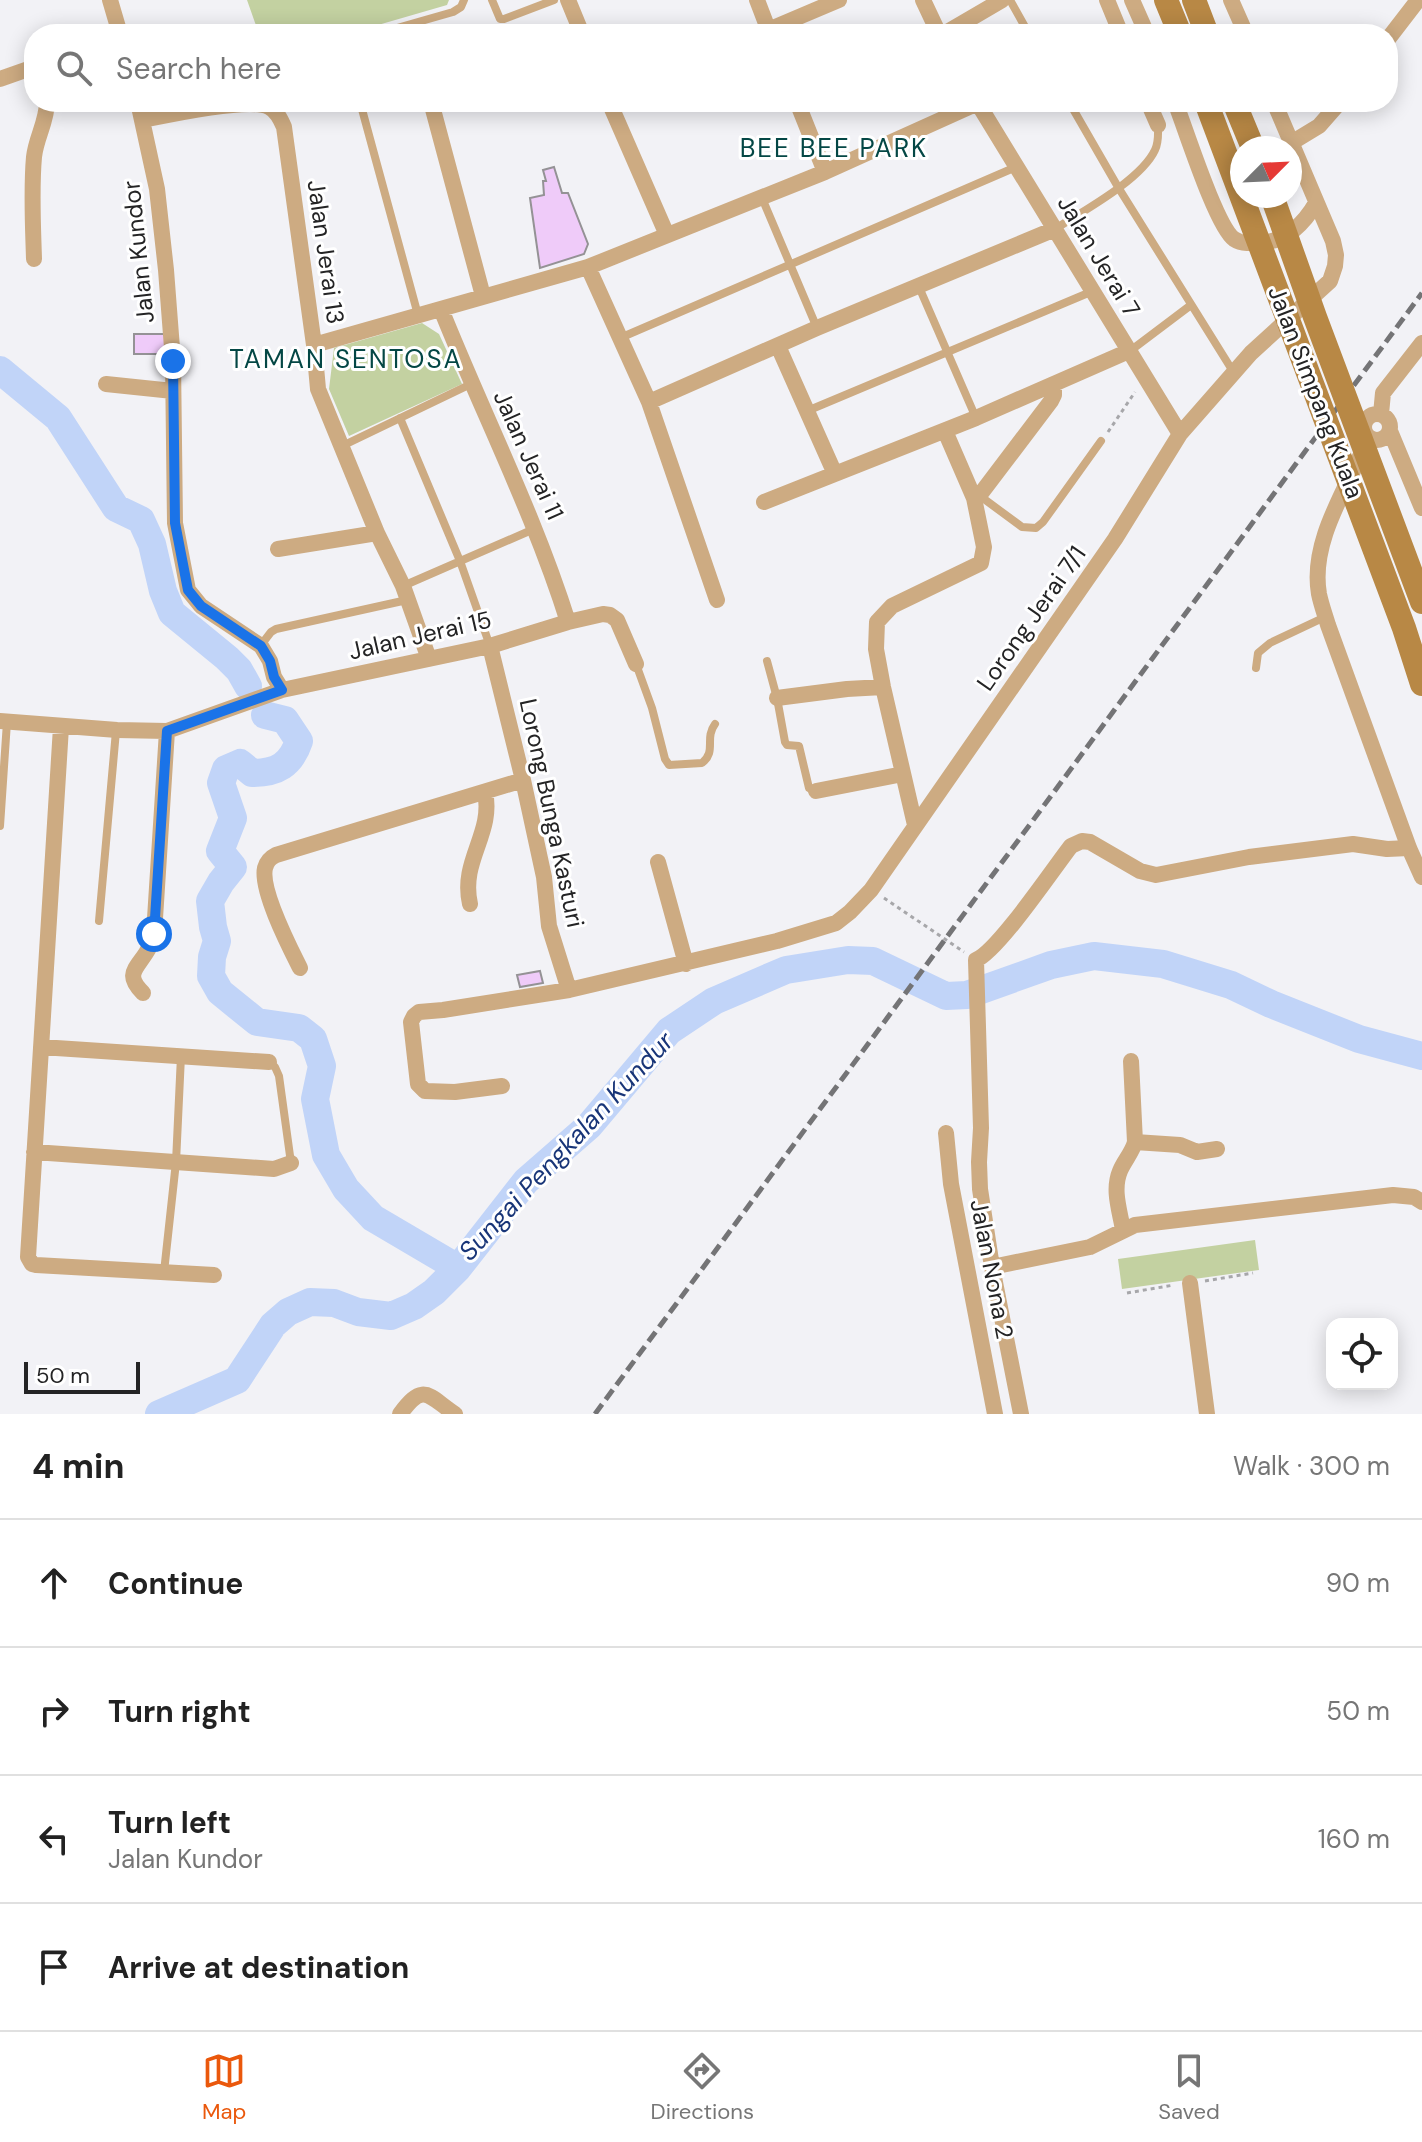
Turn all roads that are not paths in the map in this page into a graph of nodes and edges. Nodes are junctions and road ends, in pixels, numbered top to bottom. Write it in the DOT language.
graph roads {
  1 [pos="110,0"];
  2 [pos="464,0"];
  3 [pos="492,0"];
  4 [pos="554,0"];
  5 [pos="568,0"];
  6 [pos="757,0"];
  7 [pos="839,0"];
  8 [pos="923,0"];
  9 [pos="1002,0"];
  10 [pos="1010,0"];
  11 [pos="1107,0"];
  12 [pos="1132,0"];
  13 [pos="1166,0"];
  14 [pos="1194,0"];
  15 [pos="1231,0"];
  16 [pos="1418,0"];
  17 [pos="117,24"];
  18 [pos="411,24"];
  19 [pos="578,24"];
  20 [pos="766,24"];
  21 [pos="786,24"];
  22 [pos="936,24"];
  23 [pos="960,24"];
  24 [pos="1023,24"];
  25 [pos="1117,24"];
  26 [pos="1143,24"];
  27 [pos="1176,24"];
  28 [pos="1203,24"];
  29 [pos="1242,24"];
  30 [pos="1398,26"];
  31 [pos="24,71"];
  32 [pos="0,79"];
  33 [pos="47,112"];
  34 [pos="141,112"];
  35 [pos="180,112"];
  36 [pos="276,112"];
  37 [pos="363,112"];
  38 [pos="434,112"];
  39 [pos="613,112"];
  40 [pos="801,112"];
  41 [pos="956,112"];
  42 [pos="984,112"];
  43 [pos="1075,112"];
  44 [pos="1152,112"];
  45 [pos="1179,112"];
  46 [pos="1210,112"];
  47 [pos="1238,112"];
  48 [pos="1278,112"];
  49 [pos="1331,112"];
  50 [pos="143,120"];
  51 [pos="1158,125"];
  52 [pos="1248,136"];
  53 [pos="1288,136"];
  54 [pos="1302,136"];
  55 [pos="1017,166"];
  56 [pos="1302,169"];
  57 [pos="825,172"];
  58 [pos="1118,187"];
  59 [pos="762,197"];
  60 [pos="1316,203"];
  61 [pos="1276,208"];
  62 [pos="1055,229"];
  63 [pos="667,235"];
  64 [pos="34,259"];
  65 [pos="790,265"];
  66 [pos="588,267"];
  67 [pos="919,287"];
  68 [pos="1093,291"];
  69 [pos="483,296"];
  70 [pos="1191,305"];
  71 [pos="441,309"];
  72 [pos="418,315"];
  73 [pos="817,328"];
  74 [pos="620,338"];
  75 [pos="1422,343"];
  76 [pos="314,345"];
  77 [pos="778,346"];
  78 [pos="947,351"];
  79 [pos="1129,351"];
  80 [pos="1234,373"];
  81 [pos="106,384"];
  82 [pos="471,384"];
  83 [pos="1054,385"];
  84 [pos="173,391"];
  85 [pos="649,402"];
  86 [pos="807,411"];
  87 [pos="1381,414"];
  88 [pos="400,418"];
  89 [pos="976,418"];
  90 [pos="945,431"];
  91 [pos="1390,431"];
  92 [pos="1180,434"];
  93 [pos="1369,438"];
  94 [pos="1101,441"];
  95 [pos="341,447"];
  96 [pos="835,474"];
  97 [pos="976,497"];
  98 [pos="764,502"];
  99 [pos="1422,508"];
  100 [pos="536,528"];
  101 [pos="377,533"];
  102 [pos="278,549"];
  103 [pos="460,561"];
  104 [pos="405,593"];
  105 [pos="717,600"];
  106 [pos="1422,602"];
  107 [pos="1325,617"];
  108 [pos="568,622"];
  109 [pos="261,646"];
  110 [pos="490,646"];
  111 [pos="429,659"];
  112 [pos="767,661"];
  113 [pos="636,664"];
  114 [pos="1256,668"];
  115 [pos="1422,684"];
  116 [pos="883,687"];
  117 [pos="282,690"];
  118 [pos="777,698"];
  119 [pos="3,722"];
  120 [pos="715,724"];
  121 [pos="61,727"];
  122 [pos="117,730"];
  123 [pos="167,731"];
  124 [pos="903,774"];
  125 [pos="523,780"];
  126 [pos="816,791"];
  127 [pos="485,792"];
  128 [pos="915,825"];
  129 [pos="0,826"];
  130 [pos="1409,848"];
  131 [pos="658,862"];
  132 [pos="1422,877"];
  133 [pos="470,904"];
  134 [pos="99,921"];
  135 [pos="686,964"];
  136 [pos="300,968"];
  137 [pos="569,990"];
  138 [pos="143,993"];
  139 [pos="41,1047"];
  140 [pos="181,1056"];
  141 [pos="1131,1061"];
  142 [pos="269,1062"];
  143 [pos="502,1086"];
  144 [pos="946,1133"];
  145 [pos="1135,1142"];
  146 [pos="1217,1149"];
  147 [pos="34,1152"];
  148 [pos="176,1162"];
  149 [pos="291,1163"];
  150 [pos="1422,1202"];
  151 [pos="1123,1230"];
  152 [pos="992,1267"];
  153 [pos="164,1272"];
  154 [pos="214,1275"];
  155 [pos="1190,1283"];
  156 [pos="400,1414"];
  157 [pos="455,1414"];
  158 [pos="995,1414"];
  159 [pos="1021,1414"];
  160 [pos="1207,1414"];
  1 -- 17 [label="street"];
  2 -- 18 [label="lane"];
  3 -- 4 [label="lane"];
  5 -- 19 [label="street"];
  6 -- 20 [label="street"];
  7 -- 21 [label="street"];
  8 -- 22 [label="street"];
  9 -- 23 [label="street"];
  10 -- 24 [label="lane"];
  11 -- 25 [label="street"];
  12 -- 26 [label="street"];
  13 -- 27 [label="main road"];
  14 -- 28 [label="main road"];
  15 -- 29 [label="street"];
  16 -- 30 [label="street"];
  31 -- 32 [label="street"];
  33 -- 64 [label="street"];
  34 -- 50 [label="street, Jalan Kundor"];
  35 -- 50 [label="street, Jalan Jerai 13"];
  36 -- 76 [label="street, Jalan Jerai 13"];
  37 -- 72 [label="lane"];
  38 -- 69 [label="street"];
  39 -- 63 [label="street"];
  40 -- 57 [label="street"];
  41 -- 57 [label="street"];
  42 -- 55 [label="street, Jalan Jerai 7"];
  43 -- 58 [label="lane"];
  44 -- 51 [label="street"];
  45 -- 60 [label="street"];
  46 -- 115 [label="main road, Jalan Simpang Kuala, bridge"];
  47 -- 52 [label="main road"];
  48 -- 53 [label="street, Lorong Jerai 7/1"];
  49 -- 54 [label="street"];
  50 -- 84 [label="street, Jalan Kundor"];
  51 -- 58 [label="lane"];
  55 -- 62 [label="street, Jalan Jerai 7"];
  55 -- 65 [label="lane"];
  56 -- 60 [label="street, Lorong Jerai 7/1"];
  57 -- 59 [label="street"];
  58 -- 62 [label="lane"];
  58 -- 70 [label="lane"];
  59 -- 63 [label="street"];
  59 -- 65 [label="lane"];
  60 -- 80 [label="street, Lorong Jerai 7/1"];
  61 -- 106 [label="main road, Jalan Simpang Kuala, bridge"];
  62 -- 67 [label="street"];
  62 -- 68 [label="street, Jalan Jerai 7"];
  63 -- 66 [label="street"];
  65 -- 73 [label="lane"];
  65 -- 74 [label="lane"];
  66 -- 69 [label="street"];
  66 -- 74 [label="street"];
  67 -- 73 [label="street"];
  67 -- 78 [label="lane"];
  68 -- 78 [label="lane"];
  68 -- 79 [label="street, Jalan Jerai 7"];
  69 -- 71 [label="street"];
  70 -- 79 [label="lane"];
  70 -- 80 [label="lane"];
  71 -- 72 [label="street"];
  71 -- 82 [label="street, Jalan Jerai 11"];
  72 -- 76 [label="street"];
  73 -- 77 [label="street"];
  74 -- 85 [label="street"];
  75 -- 87 [label="street"];
  76 -- 95 [label="street, Jalan Jerai 13"];
  77 -- 85 [label="street"];
  77 -- 86 [label="street"];
  78 -- 86 [label="lane"];
  78 -- 89 [label="lane"];
  79 -- 83 [label="street"];
  79 -- 92 [label="street, Jalan Jerai 7"];
  80 -- 92 [label="street, Lorong Jerai 7/1"];
  81 -- 84 [label="street"];
  82 -- 88 [label="lane"];
  82 -- 100 [label="street, Jalan Jerai 11"];
  83 -- 89 [label="street"];
  83 -- 97 [label="street"];
  84 -- 109 [label="street, Jalan Kundor"];
  85 -- 105 [label="street"];
  86 -- 96 [label="street"];
  87 -- 91 [label="street"];
  87 -- 93 [label="street"];
  88 -- 95 [label="lane"];
  88 -- 103 [label="lane"];
  89 -- 90 [label="street"];
  90 -- 96 [label="street"];
  90 -- 97 [label="street"];
  91 -- 93 [label="street"];
  91 -- 99 [label="street"];
  92 -- 128 [label="street, Lorong Jerai 7/1"];
  93 -- 107 [label="street"];
  94 -- 97 [label="lane"];
  95 -- 101 [label="street, Jalan Jerai 13"];
  96 -- 98 [label="street"];
  97 -- 116 [label="street"];
  100 -- 103 [label="lane"];
  100 -- 108 [label="street, Jalan Jerai 11"];
  101 -- 102 [label="street"];
  101 -- 104 [label="street, Jalan Jerai 13"];
  103 -- 104 [label="lane"];
  103 -- 110 [label="lane"];
  104 -- 109 [label="lane"];
  104 -- 111 [label="street, Jalan Jerai 13"];
  107 -- 114 [label="lane"];
  107 -- 130 [label="street"];
  108 -- 110 [label="street, Jalan Jerai 15"];
  108 -- 113 [label="street, Jalan Jerai 15"];
  109 -- 117 [label="street"];
  110 -- 111 [label="street, Jalan Jerai 15"];
  110 -- 125 [label="street, Lorong Bunga Kasturi"];
  111 -- 117 [label="street, Jalan Jerai 15"];
  112 -- 118 [label="lane"];
  113 -- 120 [label="lane"];
  116 -- 118 [label="street"];
  116 -- 124 [label="street"];
  117 -- 123 [label="street, Jalan Jerai 15"];
  118 -- 126 [label="lane"];
  119 -- 121 [label="street"];
  119 -- 129 [label="lane"];
  121 -- 122 [label="street"];
  121 -- 139 [label="street"];
  122 -- 123 [label="street"];
  122 -- 134 [label="lane"];
  123 -- 138 [label="street"];
  124 -- 126 [label="street"];
  124 -- 128 [label="street"];
  125 -- 127 [label="street"];
  125 -- 137 [label="street, Lorong Bunga Kasturi"];
  127 -- 133 [label="street"];
  127 -- 136 [label="street"];
  128 -- 135 [label="street, Lorong Jerai 7/1"];
  130 -- 132 [label="street"];
  130 -- 152 [label="street"];
  131 -- 135 [label="street"];
  135 -- 137 [label="street, Lorong Jerai 7/1"];
  137 -- 143 [label="street, Lorong Jerai 7/1"];
  139 -- 140 [label="street"];
  139 -- 147 [label="street"];
  140 -- 142 [label="street"];
  140 -- 148 [label="lane"];
  141 -- 145 [label="street"];
  142 -- 149 [label="lane"];
  144 -- 158 [label="street, Jalan Nona 2"];
  145 -- 146 [label="street"];
  145 -- 151 [label="street"];
  147 -- 148 [label="street"];
  147 -- 153 [label="street"];
  148 -- 149 [label="street"];
  148 -- 153 [label="lane"];
  150 -- 151 [label="street"];
  151 -- 152 [label="street"];
  152 -- 159 [label="street"];
  153 -- 154 [label="street"];
  155 -- 160 [label="street"];
  156 -- 157 [label="street"];
}
